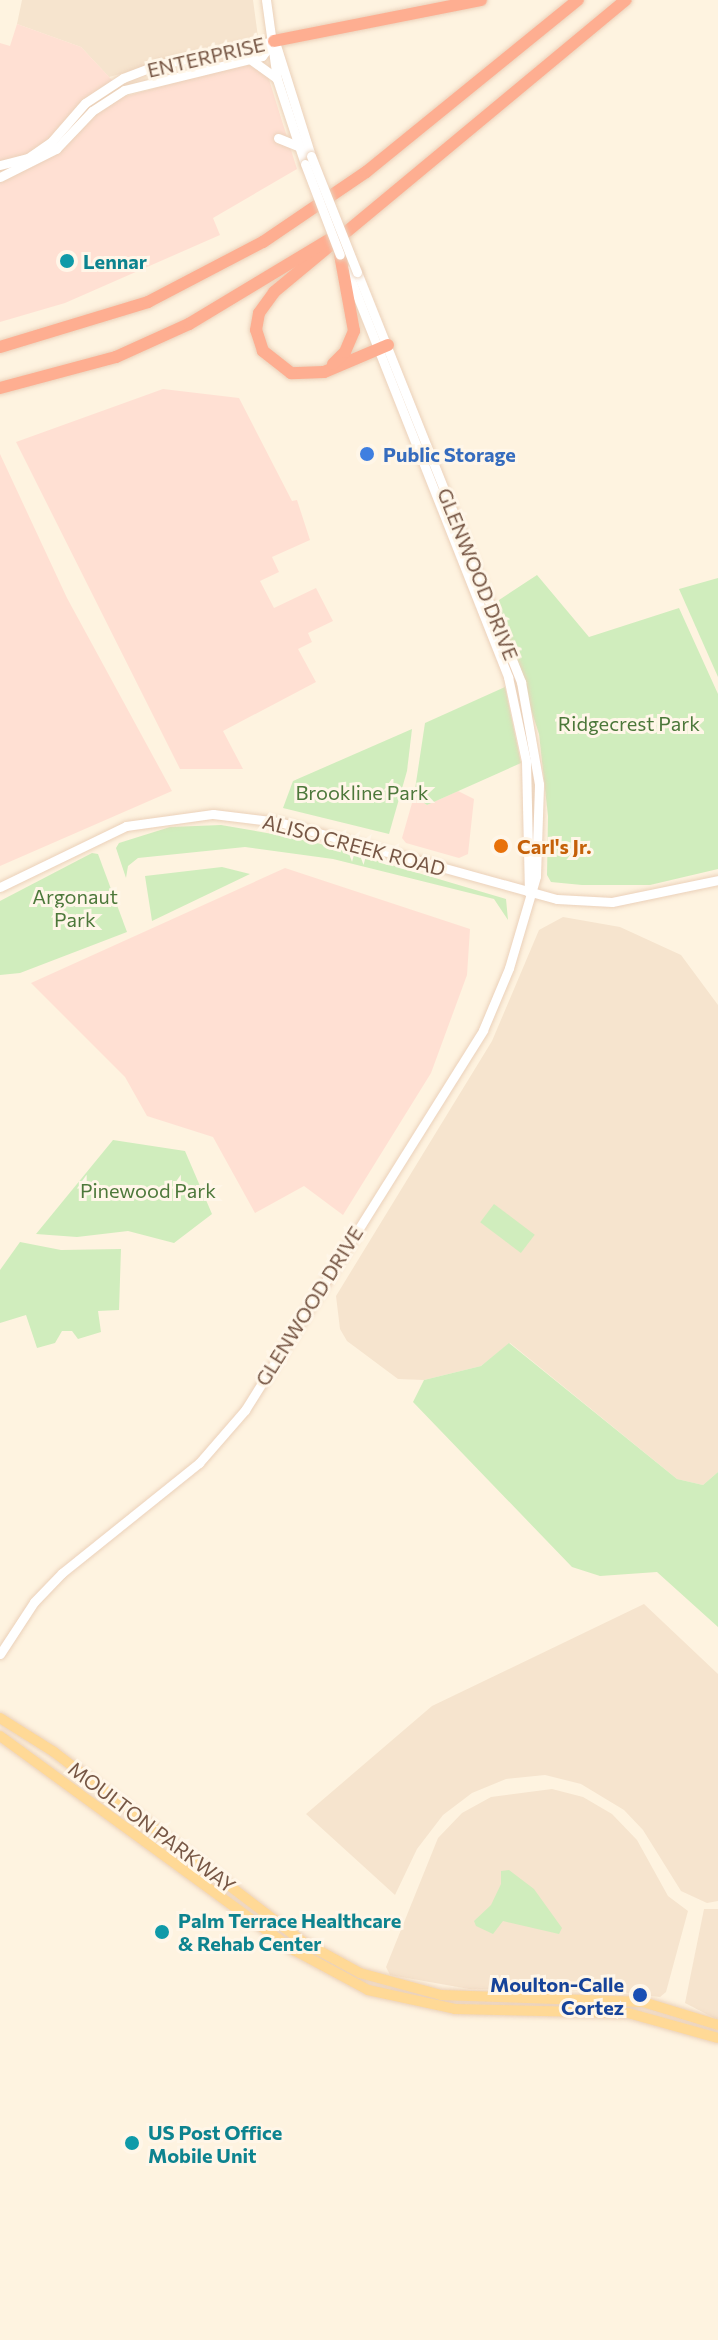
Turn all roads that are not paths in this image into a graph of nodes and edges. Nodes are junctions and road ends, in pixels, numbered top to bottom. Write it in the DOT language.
graph roads {
  1 [pos="266,0"];
  2 [pos="481,0"];
  3 [pos="570,0"];
  4 [pos="578,0"];
  5 [pos="626,0"];
  6 [pos="274,41"];
  7 [pos="250,59"];
  8 [pos="277,79"];
  9 [pos="479,80"];
  10 [pos="291,123"];
  11 [pos="298,146"];
  12 [pos="445,150"];
  13 [pos="308,160"];
  14 [pos="0,165"];
  15 [pos="0,177"];
  16 [pos="340,255"];
  17 [pos="351,277"];
  18 [pos="0,347"];
  19 [pos="383,347"];
  20 [pos="312,374"];
  21 [pos="0,388"];
  22 [pos="718,880"];
  23 [pos="0,887"];
  24 [pos="529,893"];
  25 [pos="0,1654"];
  26 [pos="0,1718"];
  27 [pos="0,1736"];
  28 [pos="718,2025"];
  29 [pos="718,2038"];
  1 -- 6 [label="main road"];
  2 -- 6 [label="highway"];
  3 -- 9 [label="highway"];
  4 -- 9 [label="highway"];
  5 -- 12 [label="highway"];
  6 -- 7 [label="main road, ENTERPRISE"];
  6 -- 8 [label="main road"];
  6 -- 13 [label="main road, GLENWOOD DRIVE"];
  6 -- 14 [label="main road, ENTERPRISE"];
  7 -- 8 [label="main road"];
  7 -- 15 [label="main road, ENTERPRISE"];
  8 -- 10 [label="main road"];
  9 -- 18 [label="highway"];
  10 -- 11 [label="main road"];
  10 -- 11 [label="main road"];
  11 -- 13 [label="main road"];
  12 -- 20 [label="highway"];
  12 -- 21 [label="highway"];
  13 -- 16 [label="main road, GLENWOOD DRIVE, bridge"];
  13 -- 17 [label="main road, GLENWOOD DRIVE, bridge"];
  16 -- 17 [label="highway"];
  17 -- 19 [label="main road, GLENWOOD DRIVE"];
  17 -- 20 [label="highway"];
  19 -- 20 [label="highway"];
  19 -- 24 [label="main road, GLENWOOD DRIVE"];
  22 -- 24 [label="main road, ALISO CREEK ROAD"];
  23 -- 24 [label="main road, ALISO CREEK ROAD"];
  24 -- 25 [label="main road, GLENWOOD DRIVE"];
  26 -- 28 [label="main road, MOULTON PARKWAY"];
  27 -- 29 [label="main road, MOULTON PARKWAY"];
}
